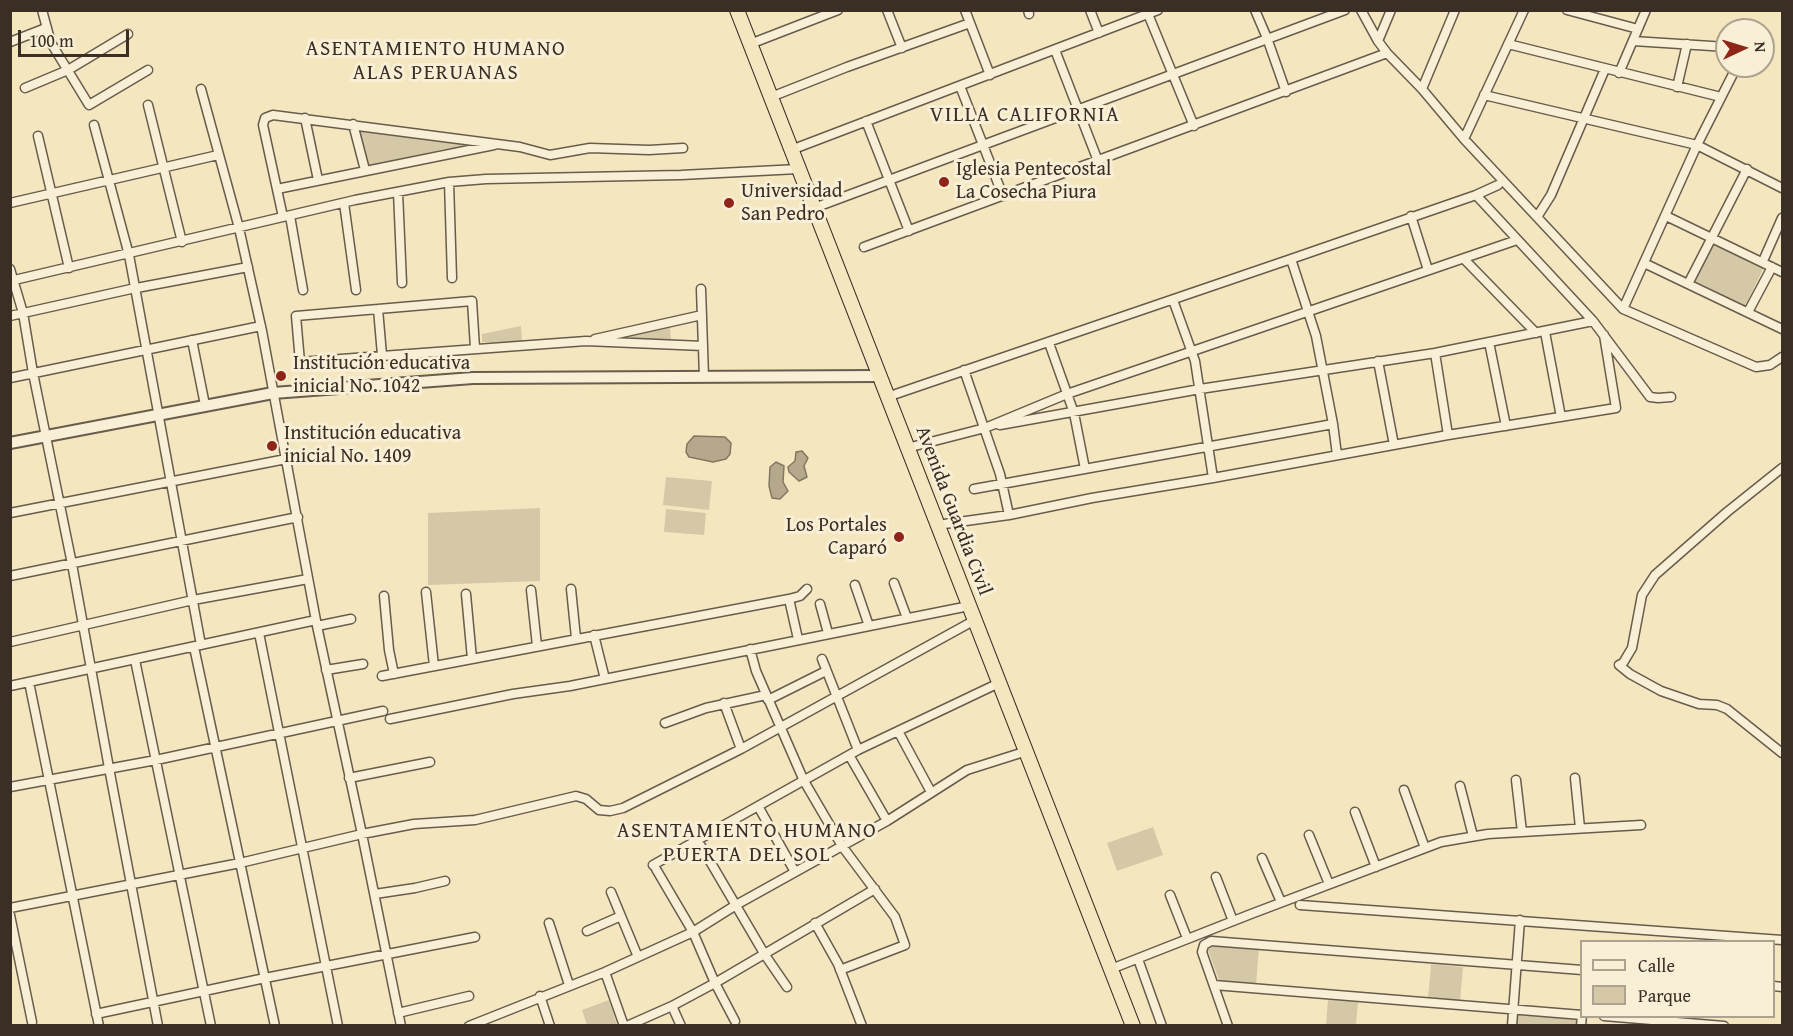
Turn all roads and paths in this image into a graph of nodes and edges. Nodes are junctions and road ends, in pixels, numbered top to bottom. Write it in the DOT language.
graph roads {
  1 [pos="42,10"];
  2 [pos="737,10"];
  3 [pos="837,10"];
  4 [pos="887,10"];
  5 [pos="965,10"];
  6 [pos="1090,10"];
  7 [pos="1158,10"];
  8 [pos="1255,10"];
  9 [pos="1345,10"];
  10 [pos="1361,10"];
  11 [pos="1391,10"];
  12 [pos="1455,10"];
  13 [pos="1524,10"];
  14 [pos="1567,10"];
  15 [pos="1646,10"];
  16 [pos="826,12"];
  17 [pos="1148,14"];
  18 [pos="970,23"];
  19 [pos="46,28"];
  20 [pos="1638,29"];
  21 [pos="1099,33"];
  22 [pos="128,34"];
  23 [pos="1267,38"];
  24 [pos="1378,41"];
  25 [pos="1633,41"];
  26 [pos="10,42"];
  27 [pos="750,44"];
  28 [pos="1508,44"];
  29 [pos="1687,44"];
  30 [pos="1715,45"];
  31 [pos="902,48"];
  32 [pos="1055,50"];
  33 [pos="1387,53"];
  34 [pos="1605,69"];
  35 [pos="68,70"];
  36 [pos="148,70"];
  37 [pos="1619,73"];
  38 [pos="1173,74"];
  39 [pos="990,75"];
  40 [pos="1731,78"];
  41 [pos="960,86"];
  42 [pos="1677,87"];
  43 [pos="25,88"];
  44 [pos="201,89"];
  45 [pos="1422,89"];
  46 [pos="1286,92"];
  47 [pos="1484,95"];
  48 [pos="771,97"];
  49 [pos="1721,97"];
  50 [pos="148,105"];
  51 [pos="1077,110"];
  52 [pos="305,118"];
  53 [pos="1585,118"];
  54 [pos="866,122"];
  55 [pos="353,124"];
  56 [pos="94,125"];
  57 [pos="1194,126"];
  58 [pos="38,136"];
  59 [pos="1464,139"];
  60 [pos="497,144"];
  61 [pos="984,144"];
  62 [pos="1697,145"];
  63 [pos="683,148"];
  64 [pos="791,150"];
  65 [pos="218,155"];
  66 [pos="1098,161"];
  67 [pos="162,168"];
  68 [pos="798,169"];
  69 [pos="1747,169"];
  70 [pos="365,170"];
  71 [pos="110,180"];
  72 [pos="318,180"];
  73 [pos="889,180"];
  74 [pos="450,182"];
  75 [pos="1498,185"];
  76 [pos="1782,188"];
  77 [pos="277,189"];
  78 [pos="398,192"];
  79 [pos="51,194"];
  80 [pos="1476,195"];
  81 [pos="1003,196"];
  82 [pos="10,203"];
  83 [pos="344,203"];
  84 [pos="813,208"];
  85 [pos="1411,216"];
  86 [pos="1666,216"];
  87 [pos="287,217"];
  88 [pos="1537,218"];
  89 [pos="1782,218"];
  90 [pos="239,228"];
  91 [pos="909,231"];
  92 [pos="1712,237"];
  93 [pos="1517,240"];
  94 [pos="182,242"];
  95 [pos="864,248"];
  96 [pos="129,255"];
  97 [pos="1291,259"];
  98 [pos="1464,259"];
  99 [pos="1763,261"];
  100 [pos="1644,263"];
  101 [pos="248,267"];
  102 [pos="1772,267"];
  103 [pos="10,268"];
  104 [pos="69,268"];
  105 [pos="1428,270"];
  106 [pos="1782,272"];
  107 [pos="452,278"];
  108 [pos="12,281"];
  109 [pos="402,283"];
  110 [pos="1688,284"];
  111 [pos="134,288"];
  112 [pos="701,289"];
  113 [pos="303,290"];
  114 [pos="356,290"];
  115 [pos="1173,300"];
  116 [pos="378,309"];
  117 [pos="1623,309"];
  118 [pos="1308,311"];
  119 [pos="1748,312"];
  120 [pos="23,313"];
  121 [pos="702,315"];
  122 [pos="10,316"];
  123 [pos="1593,321"];
  124 [pos="261,326"];
  125 [pos="1782,329"];
  126 [pos="1541,332"];
  127 [pos="1604,335"];
  128 [pos="192,340"];
  129 [pos="586,341"];
  130 [pos="1489,342"];
  131 [pos="1049,343"];
  132 [pos="703,346"];
  133 [pos="475,348"];
  134 [pos="146,351"];
  135 [pos="1191,351"];
  136 [pos="1435,353"];
  137 [pos="382,355"];
  138 [pos="1782,357"];
  139 [pos="1378,361"];
  140 [pos="1323,369"];
  141 [pos="964,370"];
  142 [pos="33,373"];
  143 [pos="879,376"];
  144 [pos="704,377"];
  145 [pos="10,378"];
  146 [pos="1200,389"];
  147 [pos="273,393"];
  148 [pos="1067,394"];
  149 [pos="887,397"];
  150 [pos="1671,397"];
  151 [pos="206,405"];
  152 [pos="1074,413"];
  153 [pos="159,414"];
  154 [pos="1561,417"];
  155 [pos="1333,424"];
  156 [pos="1506,426"];
  157 [pos="985,428"];
  158 [pos="1448,435"];
  159 [pos="46,436"];
  160 [pos="10,443"];
  161 [pos="1394,445"];
  162 [pos="1208,446"];
  163 [pos="907,448"];
  164 [pos="1337,456"];
  165 [pos="286,459"];
  166 [pos="1782,468"];
  167 [pos="1085,470"];
  168 [pos="1213,478"];
  169 [pos="171,480"];
  170 [pos="1002,484"];
  171 [pos="974,489"];
  172 [pos="60,502"];
  173 [pos="10,513"];
  174 [pos="1010,515"];
  175 [pos="298,517"];
  176 [pos="937,525"];
  177 [pos="182,541"];
  178 [pos="72,564"];
  179 [pos="10,576"];
  180 [pos="309,579"];
  181 [pos="894,583"];
  182 [pos="855,585"];
  183 [pos="571,589"];
  184 [pos="807,589"];
  185 [pos="531,590"];
  186 [pos="426,592"];
  187 [pos="466,594"];
  188 [pos="384,596"];
  189 [pos="789,599"];
  190 [pos="193,600"];
  191 [pos="820,604"];
  192 [pos="969,606"];
  193 [pos="907,618"];
  194 [pos="351,620"];
  195 [pos="975,620"];
  196 [pos="316,623"];
  197 [pos="82,625"];
  198 [pos="868,626"];
  199 [pos="259,633"];
  200 [pos="828,633"];
  201 [pos="594,635"];
  202 [pos="576,638"];
  203 [pos="798,639"];
  204 [pos="10,642"];
  205 [pos="198,646"];
  206 [pos="537,646"];
  207 [pos="750,650"];
  208 [pos="472,659"];
  209 [pos="822,659"];
  210 [pos="135,660"];
  211 [pos="363,664"];
  212 [pos="434,666"];
  213 [pos="91,670"];
  214 [pos="326,670"];
  215 [pos="826,671"];
  216 [pos="394,674"];
  217 [pos="382,676"];
  218 [pos="605,679"];
  219 [pos="28,682"];
  220 [pos="999,683"];
  221 [pos="10,686"];
  222 [pos="837,697"];
  223 [pos="767,698"];
  224 [pos="724,703"];
  225 [pos="382,711"];
  226 [pos="390,719"];
  227 [pos="336,722"];
  228 [pos="665,723"];
  229 [pos="780,728"];
  230 [pos="898,731"];
  231 [pos="279,733"];
  232 [pos="215,747"];
  233 [pos="741,749"];
  234 [pos="858,750"];
  235 [pos="1027,751"];
  236 [pos="1782,753"];
  237 [pos="849,755"];
  238 [pos="156,760"];
  239 [pos="430,762"];
  240 [pos="109,768"];
  241 [pos="349,778"];
  242 [pos="1575,778"];
  243 [pos="48,780"];
  244 [pos="1516,780"];
  245 [pos="804,781"];
  246 [pos="1460,786"];
  247 [pos="10,787"];
  248 [pos="1404,790"];
  249 [pos="931,792"];
  250 [pos="758,806"];
  251 [pos="1355,812"];
  252 [pos="887,821"];
  253 [pos="1641,825"];
  254 [pos="1580,828"];
  255 [pos="1522,832"];
  256 [pos="362,834"];
  257 [pos="1309,835"];
  258 [pos="1473,836"];
  259 [pos="701,846"];
  260 [pos="842,846"];
  261 [pos="302,848"];
  262 [pos="1425,848"];
  263 [pos="1262,858"];
  264 [pos="240,863"];
  265 [pos="1376,867"];
  266 [pos="795,872"];
  267 [pos="180,875"];
  268 [pos="1216,877"];
  269 [pos="445,881"];
  270 [pos="1329,884"];
  271 [pos="132,886"];
  272 [pos="875,889"];
  273 [pos="611,892"];
  274 [pos="375,894"];
  275 [pos="1170,895"];
  276 [pos="72,897"];
  277 [pos="1281,902"];
  278 [pos="736,905"];
  279 [pos="1300,905"];
  280 [pos="10,908"];
  281 [pos="10,915"];
  282 [pos="621,916"];
  283 [pos="1520,920"];
  284 [pos="1233,921"];
  285 [pos="549,923"];
  286 [pos="815,923"];
  287 [pos="587,931"];
  288 [pos="693,932"];
  289 [pos="475,937"];
  290 [pos="1187,938"];
  291 [pos="1782,940"];
  292 [pos="387,954"];
  293 [pos="765,955"];
  294 [pos="638,957"];
  295 [pos="1138,959"];
  296 [pos="1517,965"];
  297 [pos="326,966"];
  298 [pos="1111,969"];
  299 [pos="840,970"];
  300 [pos="1580,970"];
  301 [pos="605,972"];
  302 [pos="265,978"];
  303 [pos="715,983"];
  304 [pos="1214,985"];
  305 [pos="569,986"];
  306 [pos="787,987"];
  307 [pos="204,992"];
  308 [pos="469,996"];
  309 [pos="540,996"];
  310 [pos="155,1002"];
  311 [pos="672,1006"];
  312 [pos="1513,1009"];
  313 [pos="398,1013"];
  314 [pos="96,1014"];
  315 [pos="1580,1015"];
  316 [pos="1617,1018"];
  317 [pos="735,1021"];
  318 [pos="32,1022"];
  319 [pos="99,1026"];
  320 [pos="158,1026"];
  321 [pos="211,1026"];
  322 [pos="275,1026"];
  323 [pos="338,1026"];
  324 [pos="401,1026"];
  325 [pos="469,1026"];
  326 [pos="550,1026"];
  327 [pos="626,1026"];
  328 [pos="681,1026"];
  329 [pos="862,1026"];
  330 [pos="1133,1026"];
  331 [pos="1162,1026"];
  332 [pos="1228,1026"];
  333 [pos="1512,1026"];
  334 [pos="1724,1026"];
  1 -- 19 [label="street"];
  2 -- 27 [label="highway, Avenida Guardia Civil"];
  3 -- 16 [label="street"];
  4 -- 31 [label="street"];
  5 -- 18 [label="street"];
  6 -- 21 [label="street"];
  7 -- 17 [label="street"];
  8 -- 23 [label="street"];
  9 -- 23 [label="street"];
  10 -- 24 [label="street"];
  11 -- 24 [label="street"];
  12 -- 45 [label="street"];
  13 -- 28 [label="street"];
  14 -- 20 [label="street"];
  15 -- 20 [label="street"];
  16 -- 27 [label="street"];
  17 -- 21 [label="street"];
  17 -- 38 [label="street"];
  18 -- 31 [label="street"];
  18 -- 39 [label="street"];
  19 -- 26 [label="street"];
  19 -- 35 [label="street"];
  20 -- 25 [label="street"];
  21 -- 32 [label="street"];
  22 -- 35 [label="street"];
  23 -- 38 [label="street"];
  23 -- 46 [label="street"];
  24 -- 33 [label="street"];
  25 -- 29 [label="street"];
  25 -- 37 [label="street"];
  27 -- 48 [label="highway, Avenida Guardia Civil"];
  28 -- 34 [label="street"];
  28 -- 47 [label="street"];
  29 -- 30 [label="street"];
  29 -- 42 [label="street"];
  31 -- 48 [label="street"];
  32 -- 39 [label="street"];
  32 -- 51 [label="street"];
  33 -- 45 [label="street"];
  33 -- 46 [label="street"];
  34 -- 37 [label="street"];
  34 -- 53 [label="street"];
  35 -- 36 [label="street"];
  35 -- 43 [label="street"];
  37 -- 42 [label="street"];
  38 -- 51 [label="street"];
  38 -- 57 [label="street"];
  39 -- 41 [label="street"];
  40 -- 49 [label="street"];
  41 -- 54 [label="street"];
  41 -- 61 [label="street"];
  42 -- 49 [label="street"];
  44 -- 65 [label="street"];
  45 -- 59 [label="street"];
  46 -- 57 [label="street"];
  47 -- 53 [label="street"];
  47 -- 59 [label="street"];
  48 -- 64 [label="highway, Avenida Guardia Civil"];
  49 -- 62 [label="street"];
  50 -- 67 [label="street"];
  51 -- 61 [label="street"];
  51 -- 66 [label="street"];
  52 -- 55 [label="street"];
  52 -- 72 [label="street"];
  52 -- 77 [label="street"];
  53 -- 62 [label="street"];
  53 -- 88 [label="street"];
  54 -- 64 [label="street"];
  54 -- 73 [label="street"];
  55 -- 60 [label="street"];
  55 -- 70 [label="street"];
  56 -- 71 [label="street"];
  57 -- 66 [label="street"];
  58 -- 79 [label="street"];
  59 -- 88 [label="street"];
  60 -- 63 [label="street"];
  60 -- 70 [label="street"];
  61 -- 73 [label="street"];
  61 -- 81 [label="street"];
  62 -- 69 [label="street"];
  62 -- 86 [label="street"];
  64 -- 68 [label="highway, Avenida Guardia Civil"];
  65 -- 67 [label="street"];
  65 -- 90 [label="street"];
  66 -- 81 [label="street"];
  67 -- 71 [label="street"];
  67 -- 94 [label="street"];
  68 -- 74 [label="street"];
  68 -- 84 [label="highway, Avenida Guardia Civil"];
  69 -- 76 [label="street"];
  69 -- 92 [label="street"];
  70 -- 72 [label="street"];
  71 -- 79 [label="street"];
  71 -- 96 [label="street"];
  72 -- 77 [label="street"];
  73 -- 84 [label="street"];
  73 -- 91 [label="street"];
  74 -- 78 [label="street"];
  74 -- 107 [label="street"];
  75 -- 80 [label="street"];
  77 -- 87 [label="street"];
  78 -- 83 [label="street"];
  78 -- 109 [label="street"];
  79 -- 82 [label="street"];
  79 -- 104 [label="street"];
  80 -- 85 [label="street"];
  80 -- 93 [label="street"];
  81 -- 91 [label="street"];
  83 -- 87 [label="street"];
  83 -- 114 [label="street"];
  84 -- 143 [label="highway, Avenida Guardia Civil"];
  85 -- 97 [label="street"];
  85 -- 105 [label="street"];
  86 -- 92 [label="street"];
  86 -- 100 [label="street"];
  87 -- 90 [label="street"];
  87 -- 113 [label="street"];
  88 -- 117 [label="street"];
  89 -- 99 [label="street"];
  90 -- 94 [label="street"];
  90 -- 101 [label="street"];
  91 -- 95 [label="street"];
  92 -- 99 [label="street"];
  92 -- 110 [label="street"];
  93 -- 98 [label="street"];
  93 -- 123 [label="street"];
  94 -- 96 [label="street"];
  96 -- 104 [label="street"];
  96 -- 111 [label="street"];
  97 -- 115 [label="street"];
  97 -- 118 [label="street"];
  98 -- 105 [label="street"];
  98 -- 126 [label="street"];
  99 -- 102 [label="street"];
  100 -- 110 [label="street"];
  100 -- 117 [label="street"];
  101 -- 111 [label="street"];
  101 -- 124 [label="street"];
  102 -- 106 [label="street"];
  102 -- 119 [label="street"];
  103 -- 108 [label="street"];
  104 -- 108 [label="street"];
  105 -- 118 [label="street"];
  108 -- 120 [label="street"];
  110 -- 119 [label="street"];
  111 -- 120 [label="street"];
  111 -- 134 [label="street"];
  112 -- 121 [label="street"];
  115 -- 131 [label="street"];
  115 -- 135 [label="street"];
  116 -- 133 [label="street"];
  116 -- 137 [label="street"];
  116 -- 137 [label="street"];
  117 -- 138 [label="street"];
  118 -- 135 [label="street"];
  118 -- 140 [label="street"];
  119 -- 125 [label="street"];
  120 -- 122 [label="street"];
  120 -- 142 [label="street"];
  121 -- 129 [label="street"];
  121 -- 132 [label="street"];
  123 -- 126 [label="street"];
  123 -- 127 [label="street"];
  124 -- 128 [label="street"];
  124 -- 147 [label="street"];
  126 -- 130 [label="street"];
  126 -- 154 [label="street"];
  127 -- 150 [label="street"];
  127 -- 154 [label="street"];
  128 -- 134 [label="street"];
  128 -- 151 [label="street"];
  129 -- 132 [label="street"];
  129 -- 133 [label="street"];
  130 -- 136 [label="street"];
  130 -- 156 [label="street"];
  131 -- 141 [label="street"];
  131 -- 148 [label="street"];
  132 -- 144 [label="street"];
  133 -- 137 [label="street"];
  134 -- 142 [label="street"];
  134 -- 153 [label="street"];
  135 -- 146 [label="street"];
  135 -- 148 [label="street"];
  136 -- 139 [label="street"];
  136 -- 158 [label="street"];
  139 -- 140 [label="street"];
  139 -- 161 [label="street"];
  140 -- 146 [label="street"];
  140 -- 155 [label="street"];
  141 -- 149 [label="street"];
  141 -- 157 [label="street"];
  142 -- 145 [label="street"];
  142 -- 159 [label="street"];
  143 -- 144 [label="street"];
  143 -- 149 [label="highway, Avenida Guardia Civil"];
  144 -- 147 [label="street"];
  146 -- 152 [label="street"];
  146 -- 162 [label="street"];
  147 -- 151 [label="street"];
  147 -- 165 [label="street"];
  148 -- 152 [label="street"];
  148 -- 157 [label="street"];
  149 -- 163 [label="highway, Avenida Guardia Civil"];
  151 -- 153 [label="street"];
  152 -- 157 [label="street"];
  152 -- 167 [label="street"];
  153 -- 159 [label="street"];
  153 -- 169 [label="street"];
  154 -- 156 [label="street"];
  155 -- 162 [label="street"];
  155 -- 164 [label="street"];
  156 -- 158 [label="street"];
  157 -- 163 [label="street"];
  157 -- 170 [label="street"];
  158 -- 161 [label="street"];
  159 -- 160 [label="street"];
  159 -- 172 [label="street"];
  161 -- 164 [label="street"];
  162 -- 167 [label="street"];
  162 -- 168 [label="street"];
  163 -- 176 [label="highway, Avenida Guardia Civil"];
  164 -- 168 [label="street"];
  165 -- 169 [label="street"];
  165 -- 175 [label="street"];
  166 -- 236 [label="street"];
  167 -- 170 [label="street"];
  168 -- 174 [label="street"];
  169 -- 172 [label="street"];
  169 -- 177 [label="street"];
  170 -- 171 [label="street"];
  170 -- 174 [label="street"];
  172 -- 173 [label="street"];
  172 -- 178 [label="street"];
  174 -- 176 [label="street"];
  175 -- 177 [label="street"];
  175 -- 180 [label="street"];
  176 -- 192 [label="highway, Avenida Guardia Civil"];
  177 -- 178 [label="street"];
  177 -- 190 [label="street"];
  178 -- 179 [label="street"];
  178 -- 197 [label="street"];
  180 -- 190 [label="street"];
  180 -- 196 [label="street"];
  181 -- 193 [label="street"];
  182 -- 198 [label="street"];
  183 -- 202 [label="street"];
  184 -- 189 [label="street"];
  185 -- 206 [label="street"];
  186 -- 212 [label="street"];
  187 -- 208 [label="street"];
  188 -- 216 [label="street"];
  189 -- 201 [label="street"];
  189 -- 203 [label="street"];
  190 -- 197 [label="street"];
  190 -- 205 [label="street"];
  191 -- 200 [label="street"];
  192 -- 193 [label="street"];
  192 -- 195 [label="highway, Avenida Guardia Civil"];
  193 -- 198 [label="street"];
  194 -- 196 [label="street"];
  195 -- 220 [label="highway, Avenida Guardia Civil"];
  195 -- 222 [label="street"];
  196 -- 199 [label="street"];
  196 -- 214 [label="street"];
  197 -- 204 [label="street"];
  197 -- 213 [label="street"];
  198 -- 200 [label="street"];
  199 -- 205 [label="street"];
  199 -- 231 [label="street"];
  200 -- 203 [label="street"];
  201 -- 202 [label="street"];
  201 -- 218 [label="street"];
  202 -- 206 [label="street"];
  203 -- 207 [label="street"];
  205 -- 210 [label="street"];
  205 -- 232 [label="street"];
  206 -- 208 [label="street"];
  207 -- 218 [label="street"];
  207 -- 223 [label="street"];
  208 -- 212 [label="street"];
  209 -- 215 [label="street"];
  210 -- 213 [label="street"];
  210 -- 238 [label="street"];
  211 -- 214 [label="street"];
  212 -- 216 [label="street"];
  213 -- 219 [label="street"];
  213 -- 240 [label="street"];
  214 -- 227 [label="street"];
  215 -- 222 [label="street"];
  215 -- 223 [label="street"];
  216 -- 217 [label="street"];
  218 -- 226 [label="street"];
  219 -- 221 [label="street"];
  219 -- 243 [label="street"];
  220 -- 230 [label="street"];
  220 -- 235 [label="highway, Avenida Guardia Civil"];
  222 -- 229 [label="street"];
  222 -- 234 [label="street"];
  223 -- 224 [label="street"];
  223 -- 229 [label="street"];
  224 -- 228 [label="street"];
  224 -- 233 [label="street"];
  225 -- 227 [label="street"];
  227 -- 231 [label="street"];
  227 -- 241 [label="street"];
  229 -- 233 [label="street"];
  229 -- 245 [label="street"];
  230 -- 234 [label="street"];
  230 -- 249 [label="street"];
  231 -- 232 [label="street"];
  231 -- 261 [label="street"];
  232 -- 238 [label="street"];
  232 -- 264 [label="street"];
  233 -- 256 [label="street"];
  234 -- 237 [label="street"];
  235 -- 249 [label="street"];
  235 -- 298 [label="highway, Avenida Guardia Civil"];
  237 -- 245 [label="street"];
  237 -- 252 [label="street"];
  238 -- 240 [label="street"];
  238 -- 267 [label="street"];
  239 -- 241 [label="street"];
  240 -- 243 [label="street"];
  240 -- 271 [label="street"];
  241 -- 256 [label="street"];
  242 -- 254 [label="street"];
  243 -- 247 [label="street"];
  243 -- 276 [label="street"];
  244 -- 255 [label="street"];
  245 -- 250 [label="street"];
  245 -- 260 [label="street"];
  246 -- 258 [label="street"];
  248 -- 262 [label="street"];
  249 -- 252 [label="street"];
  250 -- 266 [label="street"];
  250 -- 288 [label="street"];
  251 -- 265 [label="street"];
  252 -- 260 [label="street"];
  253 -- 254 [label="street"];
  254 -- 255 [label="street"];
  255 -- 258 [label="street"];
  256 -- 261 [label="street"];
  256 -- 274 [label="street"];
  257 -- 270 [label="street"];
  258 -- 262 [label="street"];
  259 -- 278 [label="street"];
  260 -- 266 [label="street"];
  260 -- 272 [label="street"];
  261 -- 264 [label="street"];
  261 -- 297 [label="street"];
  262 -- 265 [label="street"];
  263 -- 277 [label="street"];
  264 -- 267 [label="street"];
  264 -- 302 [label="street"];
  265 -- 270 [label="street"];
  266 -- 278 [label="street"];
  267 -- 271 [label="street"];
  267 -- 307 [label="street"];
  268 -- 284 [label="street"];
  269 -- 274 [label="street"];
  270 -- 277 [label="street"];
  271 -- 276 [label="street"];
  271 -- 310 [label="street"];
  272 -- 286 [label="street"];
  272 -- 299 [label="street"];
  273 -- 282 [label="street"];
  274 -- 292 [label="street"];
  275 -- 290 [label="street"];
  276 -- 280 [label="street"];
  276 -- 314 [label="street"];
  277 -- 284 [label="street"];
  278 -- 288 [label="street"];
  278 -- 293 [label="street"];
  279 -- 283 [label="street"];
  281 -- 318 [label="street"];
  282 -- 287 [label="street"];
  282 -- 294 [label="street"];
  283 -- 291 [label="street"];
  283 -- 296 [label="street"];
  284 -- 290 [label="street"];
  285 -- 305 [label="street"];
  286 -- 293 [label="street"];
  286 -- 299 [label="street"];
  288 -- 294 [label="street"];
  288 -- 303 [label="street"];
  289 -- 292 [label="street"];
  290 -- 295 [label="street"];
  292 -- 297 [label="street"];
  292 -- 313 [label="street"];
  293 -- 303 [label="street"];
  293 -- 306 [label="street"];
  294 -- 301 [label="street"];
  295 -- 298 [label="street"];
  295 -- 331 [label="street"];
  296 -- 300 [label="street"];
  296 -- 304 [label="street"];
  296 -- 312 [label="street"];
  297 -- 302 [label="street"];
  297 -- 323 [label="street"];
  298 -- 330 [label="highway, Avenida Guardia Civil"];
  299 -- 329 [label="street"];
  301 -- 305 [label="street"];
  301 -- 327 [label="street"];
  302 -- 307 [label="street"];
  302 -- 322 [label="street"];
  303 -- 311 [label="street"];
  303 -- 317 [label="street"];
  304 -- 312 [label="street"];
  304 -- 332 [label="street"];
  305 -- 309 [label="street"];
  307 -- 310 [label="street"];
  307 -- 321 [label="street"];
  308 -- 313 [label="street"];
  309 -- 325 [label="street"];
  309 -- 326 [label="street"];
  310 -- 314 [label="street"];
  310 -- 320 [label="street"];
  311 -- 327 [label="street"];
  311 -- 328 [label="street"];
  312 -- 315 [label="street"];
  312 -- 333 [label="street"];
  313 -- 324 [label="street"];
  314 -- 319 [label="street"];
  316 -- 334 [label="street"];
}
